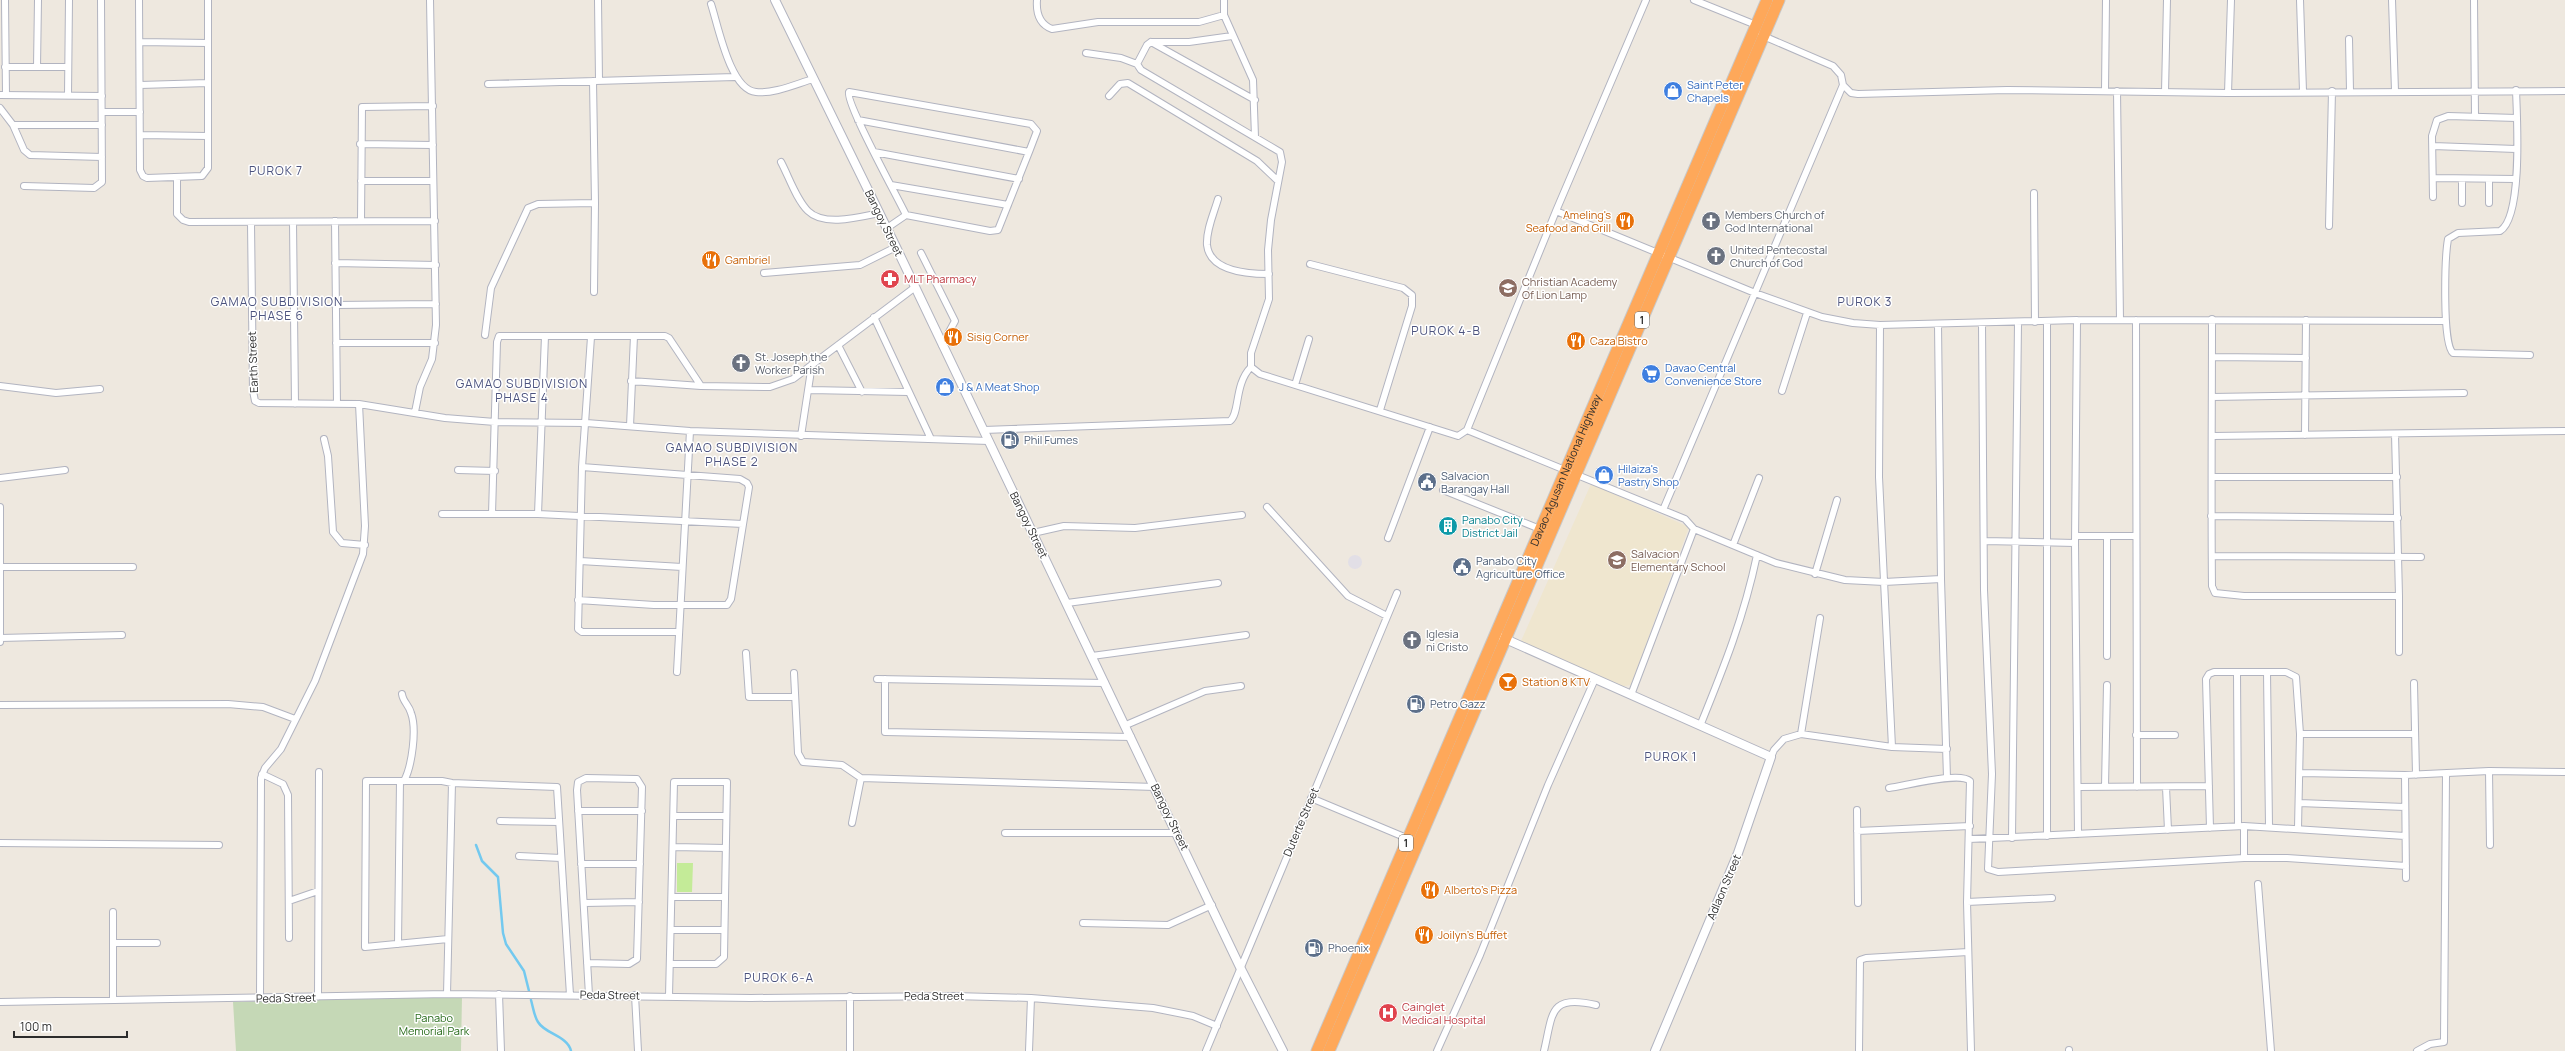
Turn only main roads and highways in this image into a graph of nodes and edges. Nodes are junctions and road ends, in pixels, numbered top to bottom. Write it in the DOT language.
graph roads {
  1 [pos="1767,0"];
  2 [pos="1779,0"];
  3 [pos="1757,31"];
  4 [pos="1570,473"];
  5 [pos="1534,557"];
  6 [pos="1361,960"];
  7 [pos="1317,1051"];
  8 [pos="1328,1051"];
  1 -- 3 [label="highway, Davao-Agusan National Highway / 1"];
  2 -- 3 [label="highway, Davao-Agusan National Highway / 1"];
  3 -- 4 [label="highway, Davao-Agusan National Highway / 1"];
  4 -- 5 [label="highway, Davao-Agusan National Highway / 1"];
  4 -- 5 [label="highway, Davao-Agusan National Highway / 1"];
  5 -- 6 [label="highway, Davao-Agusan National Highway / 1"];
  6 -- 7 [label="highway, Davao-Agusan National Highway / 1"];
  6 -- 8 [label="highway, Davao-Agusan National Highway / 1"];
}
